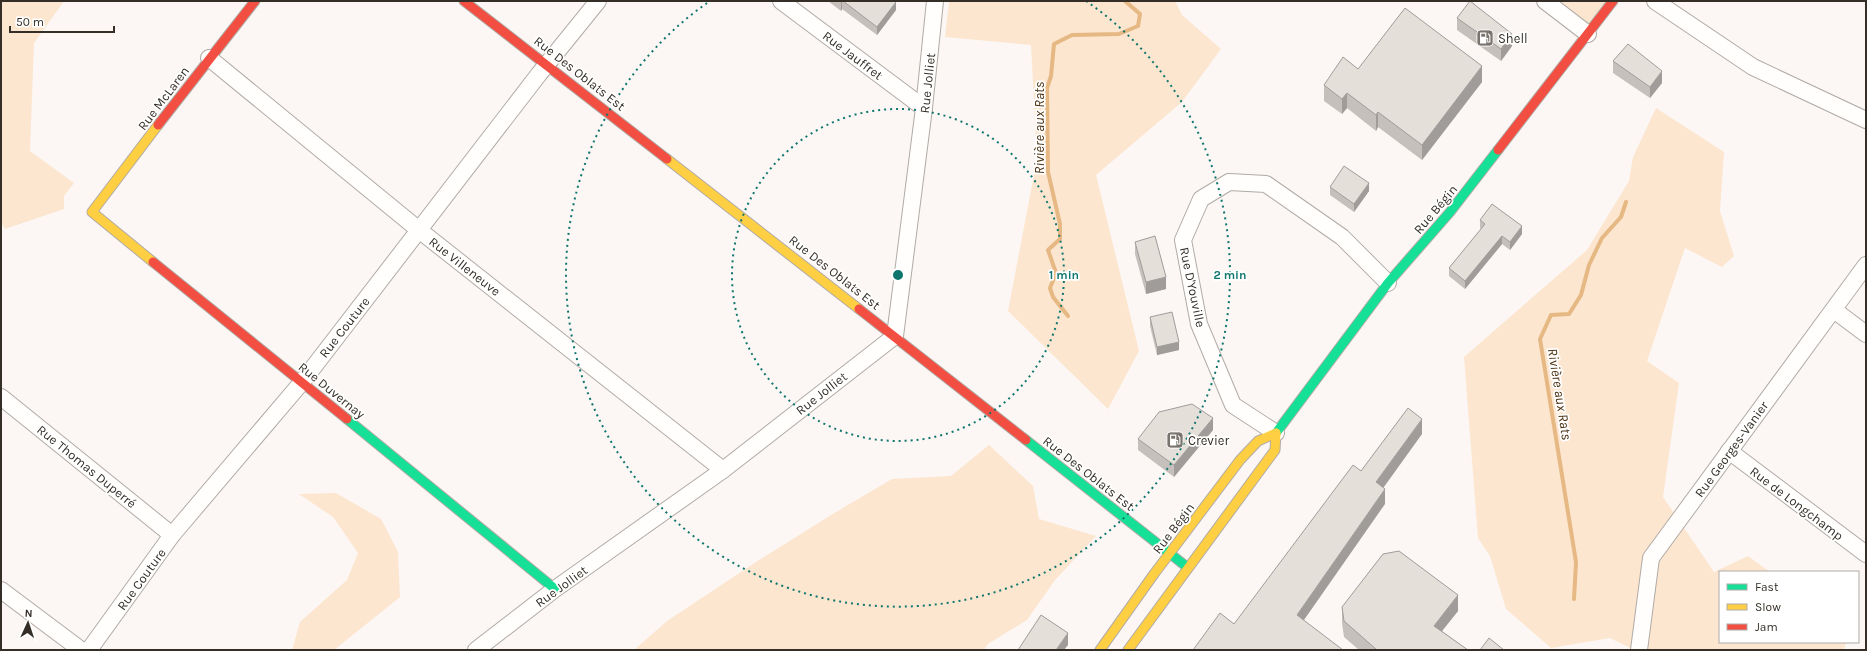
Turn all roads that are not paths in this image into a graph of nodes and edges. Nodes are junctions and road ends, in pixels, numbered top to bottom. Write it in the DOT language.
graph roads {
  1 [pos="255,1"];
  2 [pos="464,1"];
  3 [pos="598,1"];
  4 [pos="781,1"];
  5 [pos="935,1"];
  6 [pos="1545,1"];
  7 [pos="1613,1"];
  8 [pos="1655,1"];
  9 [pos="1588,34"];
  10 [pos="209,58"];
  11 [pos="547,64"];
  12 [pos="924,108"];
  13 [pos="1866,120"];
  14 [pos="92,212"];
  15 [pos="419,230"];
  16 [pos="1866,265"];
  17 [pos="1388,284"];
  18 [pos="1834,310"];
  19 [pos="1866,334"];
  20 [pos="895,336"];
  21 [pos="302,382"];
  22 [pos="1,397"];
  23 [pos="1276,433"];
  24 [pos="1729,451"];
  25 [pos="723,470"];
  26 [pos="172,536"];
  27 [pos="1170,553"];
  28 [pos="1866,554"];
  29 [pos="1187,567"];
  30 [pos="555,589"];
  31 [pos="1,590"];
  32 [pos="81,650"];
  33 [pos="89,650"];
  34 [pos="476,650"];
  35 [pos="1100,650"];
  36 [pos="1128,650"];
  37 [pos="1638,650"];
  1 -- 10 [label="street, Rue McLaren"];
  2 -- 11 [label="street, Rue Des Oblats Est"];
  3 -- 11 [label="street, Rue Couture"];
  4 -- 12 [label="street, Rue Jauffret"];
  5 -- 12 [label="street, Rue Jolliet"];
  6 -- 9 [label="street"];
  7 -- 9 [label="street, Rue Bégin"];
  8 -- 13 [label="street"];
  9 -- 17 [label="street, Rue Bégin"];
  10 -- 14 [label="street, Rue McLaren"];
  10 -- 15 [label="street, Rue Villeneuve"];
  11 -- 15 [label="street, Rue Couture"];
  11 -- 20 [label="street, Rue Des Oblats Est"];
  12 -- 20 [label="street, Rue Jolliet"];
  14 -- 21 [label="street, Rue Duvernay"];
  15 -- 21 [label="street, Rue Couture"];
  15 -- 25 [label="street, Rue Villeneuve"];
  16 -- 18 [label="street, Rue Georges-Vanier"];
  17 -- 23 [label="street, Rue Bégin"];
  17 -- 23 [label="street, Rue D'Youville"];
  18 -- 19 [label="street"];
  18 -- 24 [label="street, Rue Georges-Vanier"];
  20 -- 25 [label="street, Rue Jolliet"];
  20 -- 27 [label="street, Rue Des Oblats Est"];
  21 -- 26 [label="street, Rue Couture"];
  21 -- 30 [label="street, Rue Duvernay"];
  22 -- 26 [label="street, Rue Thomas Duperré"];
  23 -- 27 [label="street, Rue Bégin"];
  23 -- 29 [label="street, Rue Bégin"];
  24 -- 28 [label="street, Rue de Longchamp"];
  24 -- 37 [label="street, Rue Georges-Vanier"];
  25 -- 30 [label="street, Rue Jolliet"];
  26 -- 33 [label="street, Rue Couture"];
  27 -- 29 [label="street, Rue Des Oblats Est"];
  27 -- 35 [label="street, Rue Bégin"];
  29 -- 36 [label="street, Rue Bégin"];
  30 -- 34 [label="street, Rue Jolliet"];
  31 -- 32 [label="street"];
}
